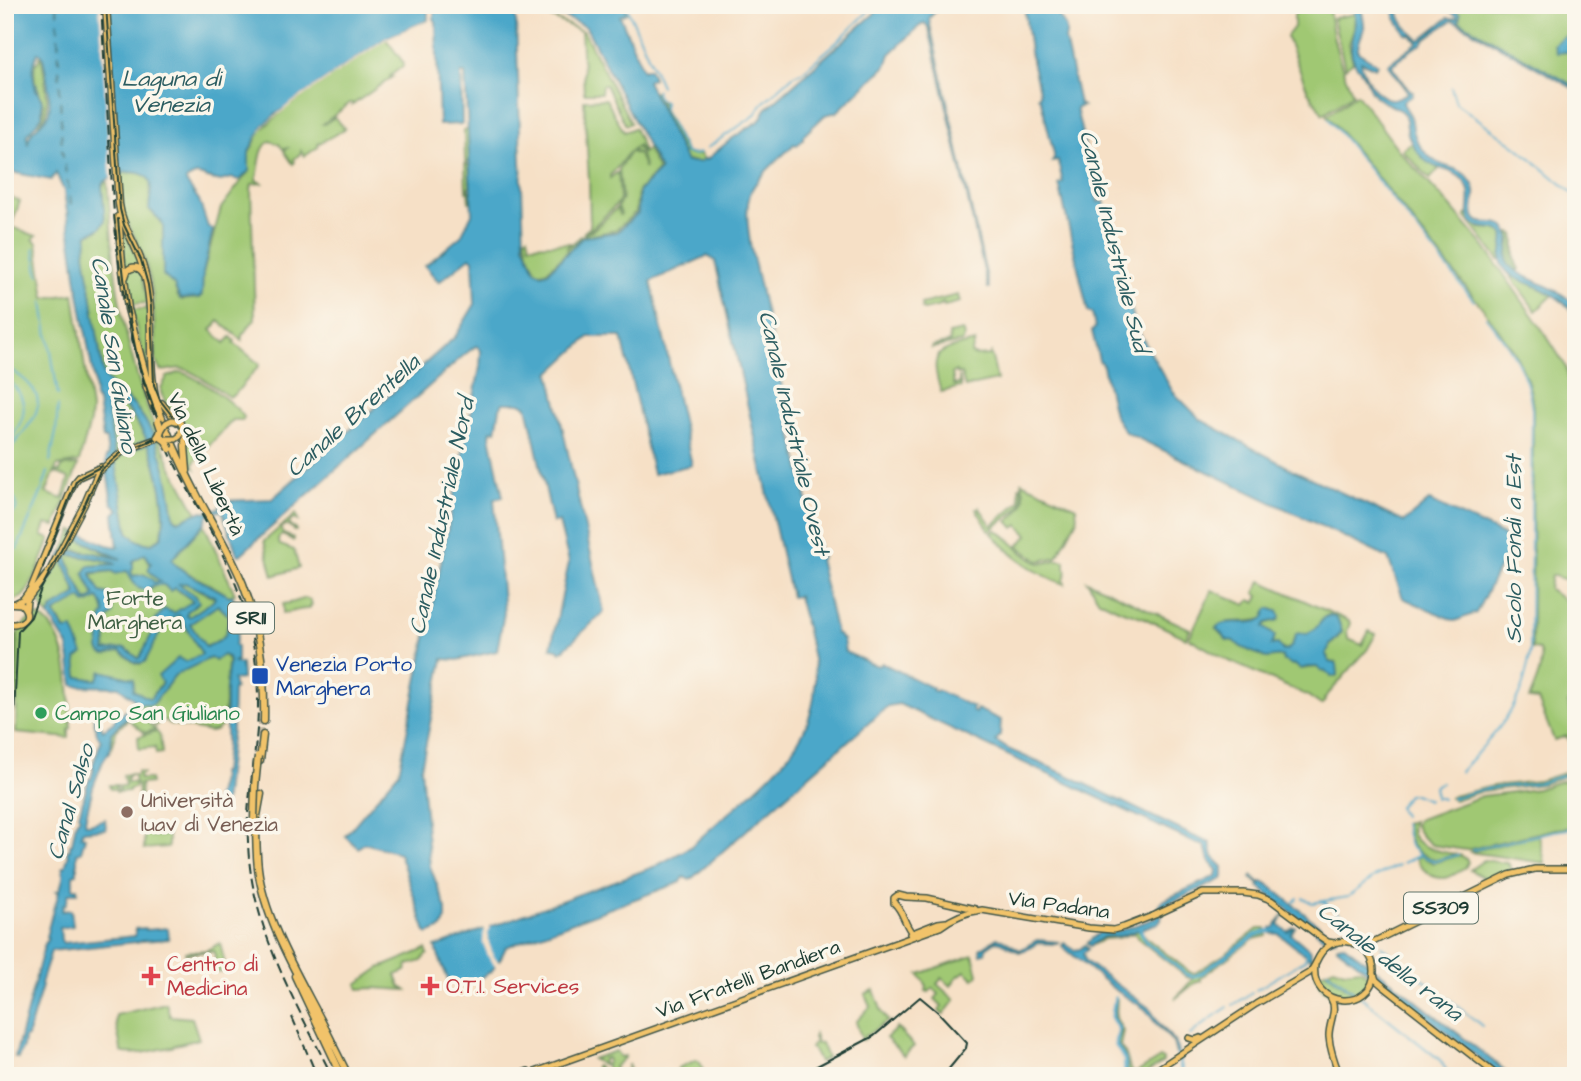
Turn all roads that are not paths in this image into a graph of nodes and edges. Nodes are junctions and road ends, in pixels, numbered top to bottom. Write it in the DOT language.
graph roads {
  1 [pos="105,5"];
  2 [pos="115,180"];
  3 [pos="147,282"];
  4 [pos="128,309"];
  5 [pos="151,339"];
  6 [pos="145,376"];
  7 [pos="162,403"];
  8 [pos="183,431"];
  9 [pos="159,437"];
  10 [pos="185,446"];
  11 [pos="106,464"];
  12 [pos="189,479"];
  13 [pos="75,482"];
  14 [pos="88,494"];
  15 [pos="201,505"];
  16 [pos="211,524"];
  17 [pos="5,603"];
  18 [pos="15,603"];
  19 [pos="26,610"];
  20 [pos="5,623"];
  21 [pos="255,824"];
  22 [pos="1576,870"];
  23 [pos="982,910"];
  24 [pos="946,922"];
  25 [pos="939,925"];
  26 [pos="909,933"];
  27 [pos="1318,936"];
  28 [pos="1337,942"];
  29 [pos="1360,946"];
  30 [pos="1322,951"];
  31 [pos="1370,957"];
  32 [pos="1315,965"];
  33 [pos="1374,970"];
  34 [pos="295,972"];
  35 [pos="1318,984"];
  36 [pos="1383,986"];
  37 [pos="1368,988"];
  38 [pos="1329,996"];
  39 [pos="1345,1000"];
  40 [pos="1227,1023"];
  41 [pos="1189,1038"];
  42 [pos="1330,1043"];
  43 [pos="333,1044"];
  44 [pos="1179,1056"];
  45 [pos="342,1076"];
  46 [pos="349,1076"];
  47 [pos="514,1076"];
  48 [pos="524,1076"];
  49 [pos="1149,1076"];
  50 [pos="1340,1076"];
  51 [pos="1498,1076"];
  1 -- 2 [label="highway, SR11"];
  2 -- 3 [label="highway, Via della Libertà / SR11"];
  2 -- 4 [label="highway, Via della Libertà / SR11"];
  3 -- 5 [label="highway, Via della Libertà / SR11"];
  3 -- 6 [label="highway, SR11"];
  4 -- 6 [label="highway, Via della Libertà / SR11"];
  4 -- 9 [label="highway, bridge"];
  5 -- 7 [label="highway"];
  5 -- 12 [label="highway, Via della Libertà / SR11"];
  6 -- 15 [label="highway, Via della Libertà / SR11"];
  7 -- 8 [label="main road"];
  8 -- 9 [label="main road, bridge"];
  8 -- 9 [label="main road, bridge"];
  8 -- 10 [label="main road"];
  9 -- 11 [label="main road"];
  9 -- 15 [label="highway, bridge"];
  10 -- 12 [label="highway"];
  11 -- 13 [label="main road"];
  11 -- 14 [label="main road"];
  12 -- 15 [label="highway, Via della Libertà / SR11"];
  13 -- 14 [label="main road"];
  13 -- 18 [label="main road"];
  14 -- 19 [label="main road"];
  15 -- 16 [label="highway, Via della Libertà / SR11"];
  16 -- 16 [label="highway, Via della Libertà / SR11"];
  17 -- 18 [label="main road"];
  18 -- 19 [label="main road"];
  19 -- 20 [label="main road"];
  21 -- 21 [label="highway, bridge"];
  21 -- 34 [label="highway"];
  22 -- 29 [label="main road, SS309"];
  22 -- 31 [label="main road, SS309"];
  23 -- 24 [label="main road, Via Padana"];
  23 -- 26 [label="main road"];
  23 -- 27 [label="main road, Via Padana"];
  24 -- 25 [label="main road, Via Fratelli Bandiera"];
  25 -- 26 [label="main road, Via Fratelli Bandiera"];
  25 -- 48 [label="main road, Via Fratelli Bandiera"];
  26 -- 47 [label="main road, Via Fratelli Bandiera"];
  27 -- 28 [label="main road, Via Padana"];
  27 -- 30 [label="main road"];
  28 -- 29 [label="main road"];
  28 -- 30 [label="main road"];
  29 -- 31 [label="main road"];
  30 -- 32 [label="main road"];
  31 -- 33 [label="main road"];
  32 -- 35 [label="main road"];
  32 -- 40 [label="main road"];
  33 -- 36 [label="main road"];
  33 -- 37 [label="main road"];
  34 -- 43 [label="highway"];
  34 -- 45 [label="highway"];
  35 -- 38 [label="main road"];
  35 -- 44 [label="main road"];
  36 -- 37 [label="main road"];
  36 -- 51 [label="main road"];
  37 -- 39 [label="main road"];
  38 -- 39 [label="main road"];
  38 -- 42 [label="main road"];
  39 -- 42 [label="main road"];
  40 -- 41 [label="main road"];
  40 -- 44 [label="main road"];
  42 -- 50 [label="main road"];
  43 -- 46 [label="main road"];
  44 -- 49 [label="main road"];
}
